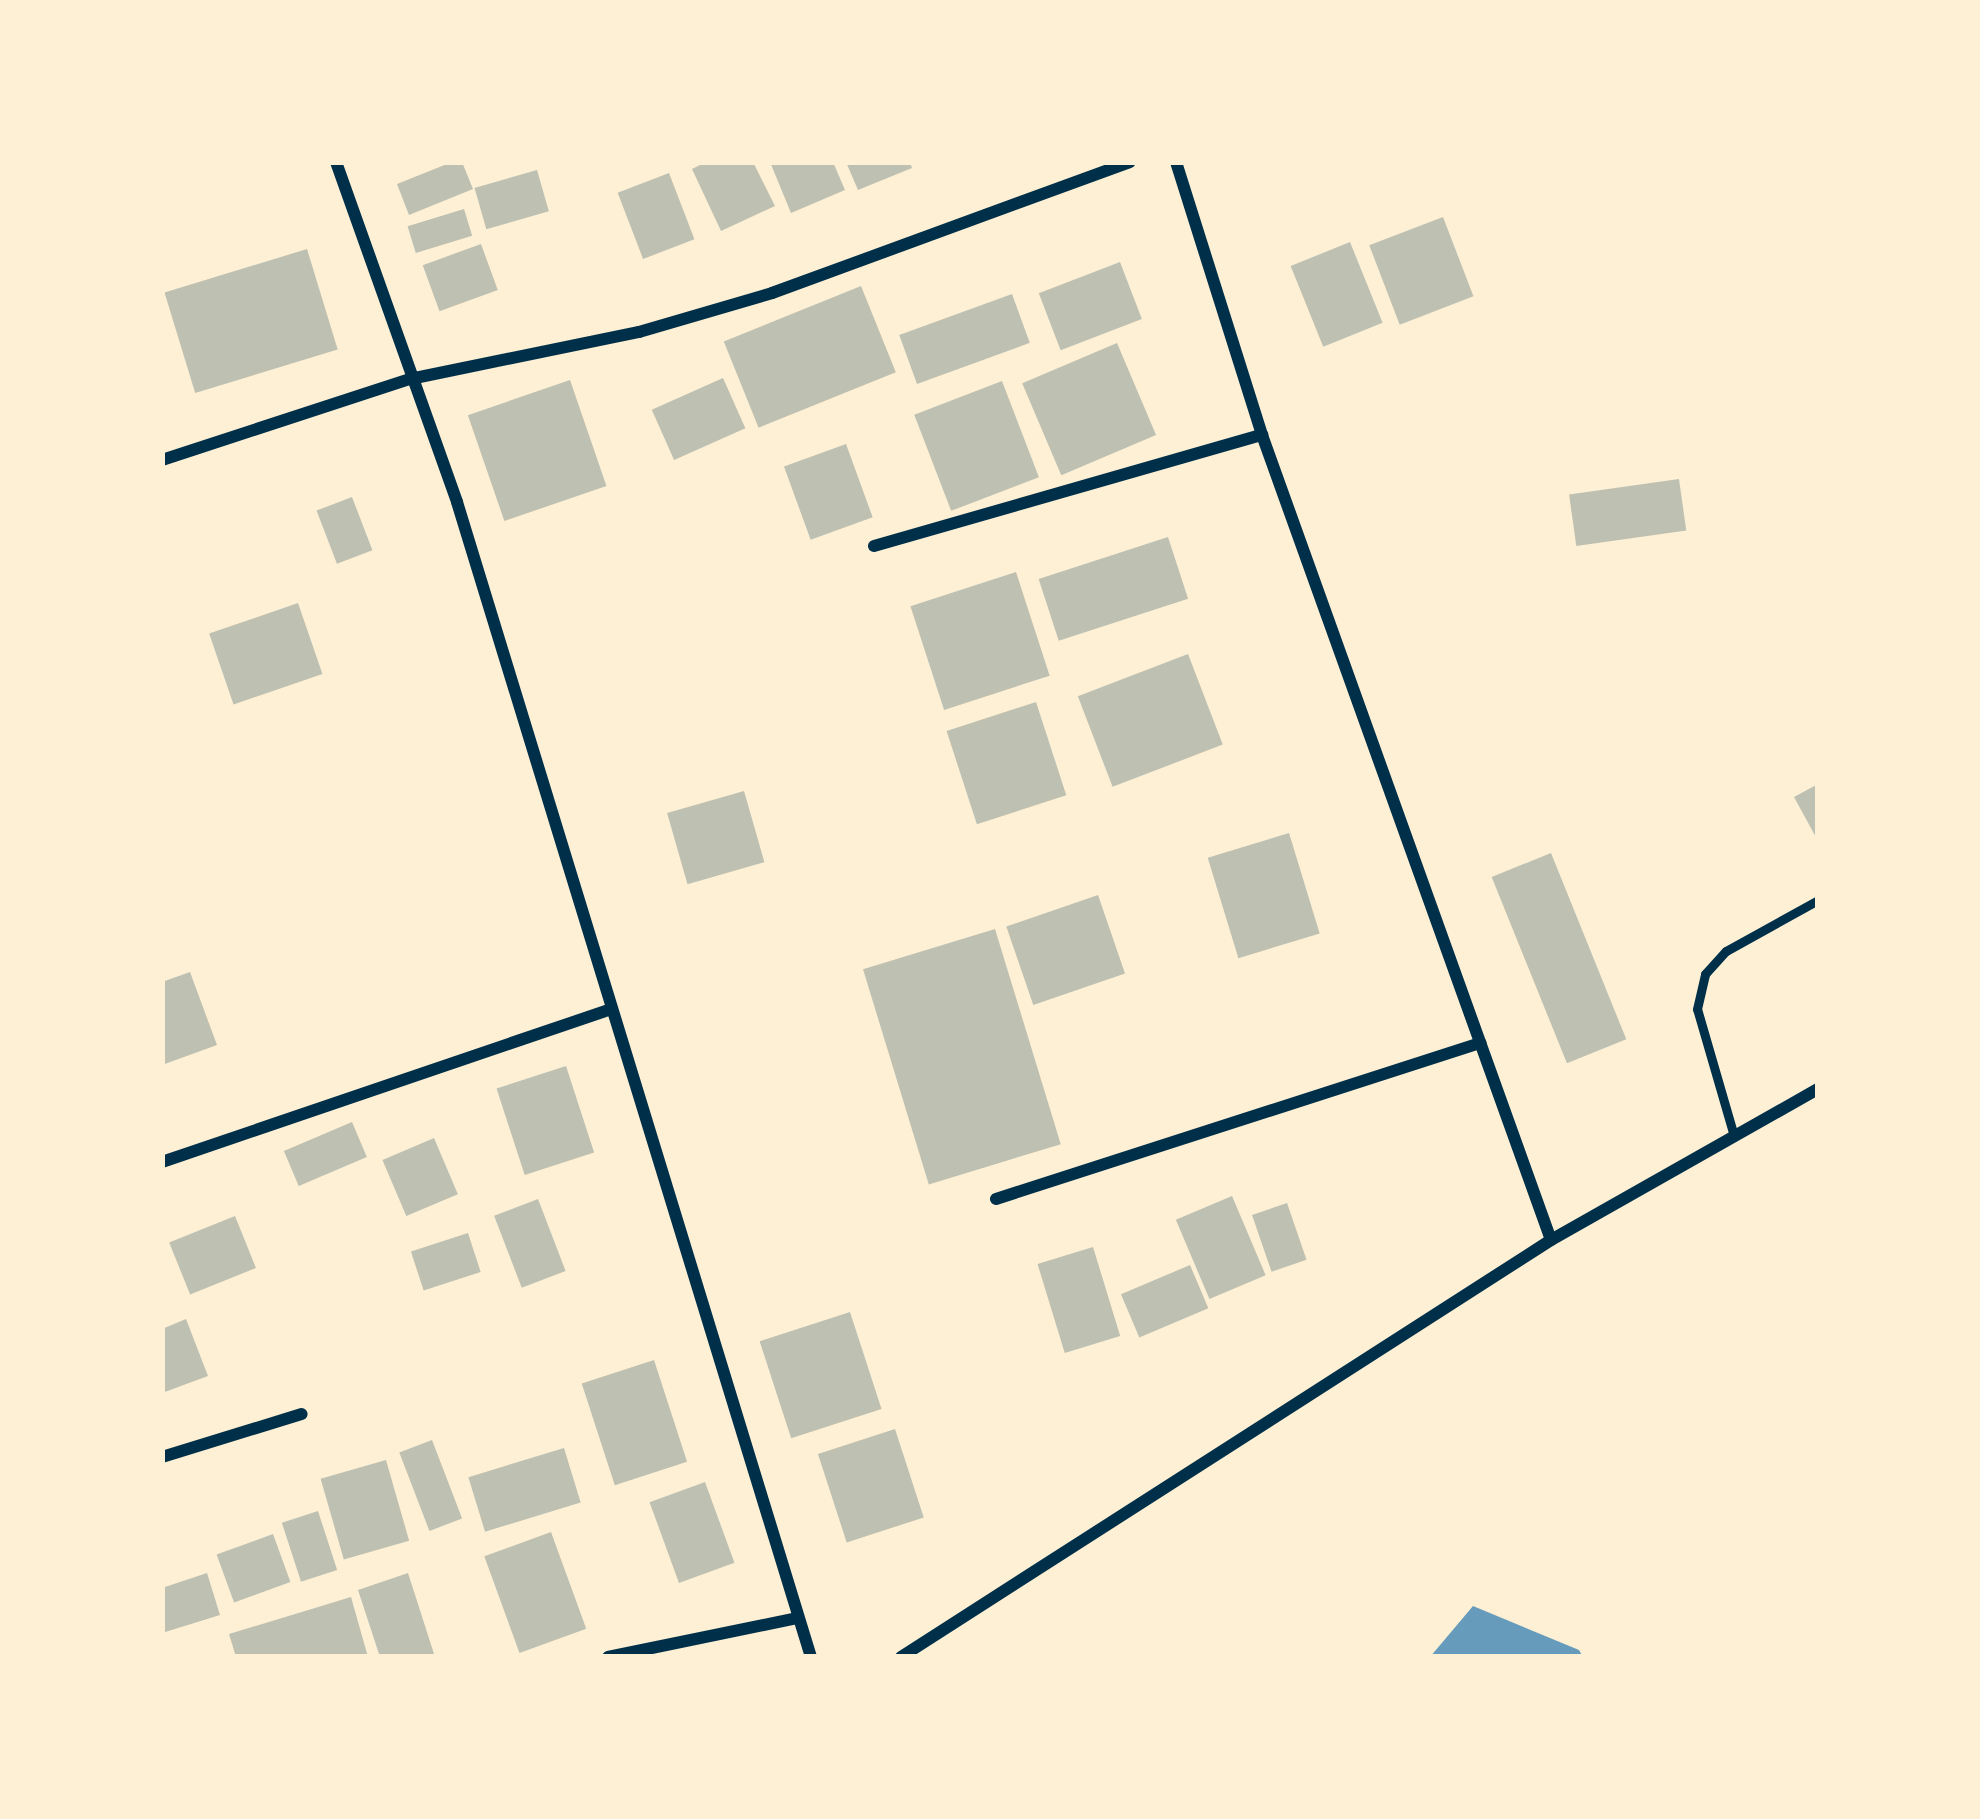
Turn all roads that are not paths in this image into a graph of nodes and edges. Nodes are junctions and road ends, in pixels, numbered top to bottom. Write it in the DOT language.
graph roads {
  1 [pos="336,162"];
  2 [pos="1130,162"];
  3 [pos="1176,162"];
  4 [pos="410,379"];
  5 [pos="1262,435"];
  6 [pos="162,460"];
  7 [pos="874,546"];
  8 [pos="1818,900"];
  9 [pos="612,1009"];
  10 [pos="1480,1043"];
  11 [pos="1818,1089"];
  12 [pos="1734,1136"];
  13 [pos="162,1162"];
  14 [pos="996,1199"];
  15 [pos="1551,1240"];
  16 [pos="302,1414"];
  17 [pos="162,1457"];
  18 [pos="798,1618"];
  19 [pos="608,1657"];
  20 [pos="811,1657"];
  21 [pos="901,1657"];
  1 -- 4 [label="street"];
  2 -- 4 [label="street"];
  3 -- 5 [label="street"];
  4 -- 6 [label="street"];
  4 -- 9 [label="street"];
  5 -- 7 [label="street"];
  5 -- 10 [label="street"];
  8 -- 12 [label="lane"];
  9 -- 13 [label="street"];
  9 -- 18 [label="street"];
  10 -- 14 [label="street"];
  10 -- 15 [label="street"];
  11 -- 12 [label="street"];
  12 -- 15 [label="street"];
  15 -- 21 [label="street"];
  16 -- 17 [label="street"];
  18 -- 19 [label="street"];
  18 -- 20 [label="street"];
}
